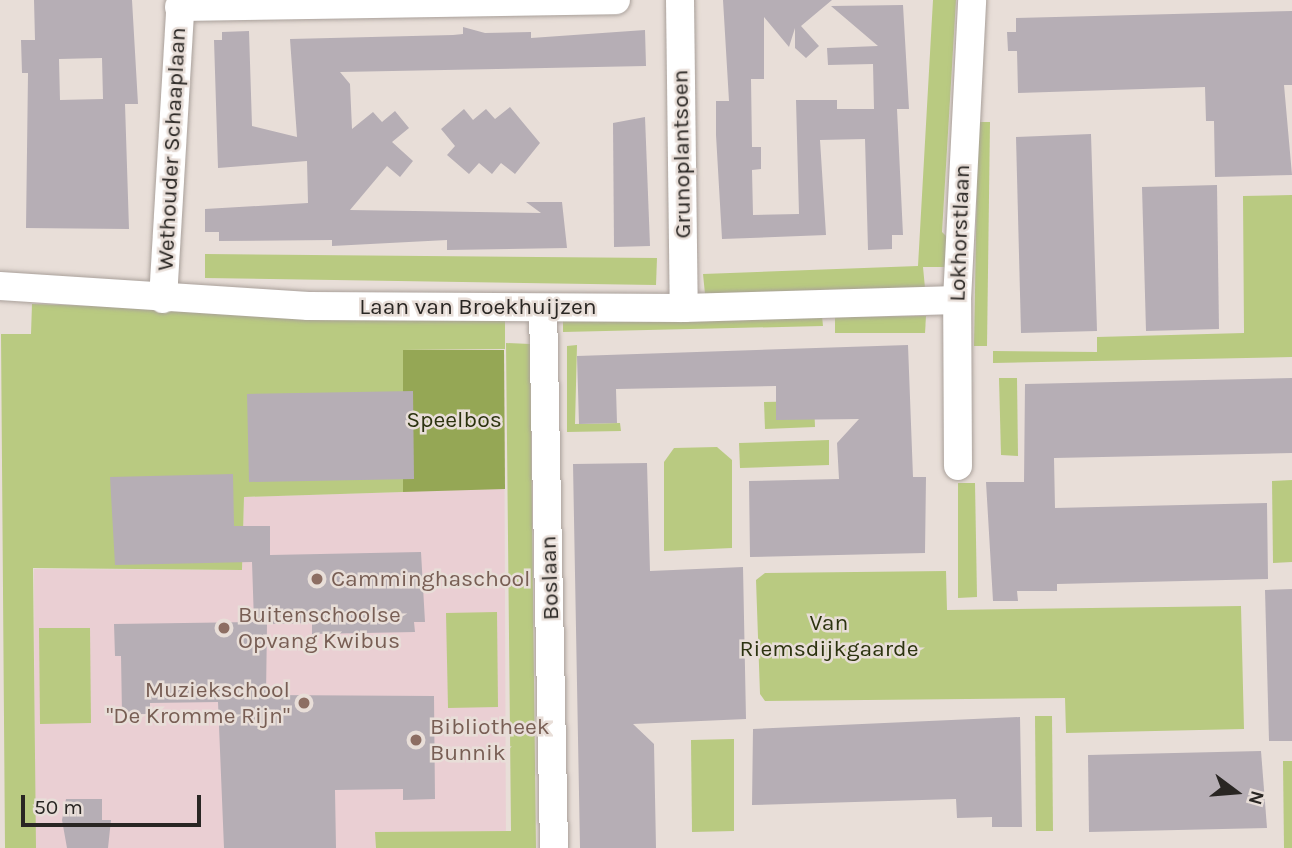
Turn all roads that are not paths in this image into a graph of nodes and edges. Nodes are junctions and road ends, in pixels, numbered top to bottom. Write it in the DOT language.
graph roads {
  1 [pos="616,0"];
  2 [pos="680,0"];
  3 [pos="972,0"];
  4 [pos="180,4"];
  5 [pos="0,286"];
  6 [pos="163,299"];
  7 [pos="957,300"];
  8 [pos="543,308"];
  9 [pos="684,308"];
  10 [pos="958,466"];
  11 [pos="554,848"];
  1 -- 4 [label="street"];
  2 -- 9 [label="street, Grunoplantsoen"];
  3 -- 7 [label="street, Lokhorstlaan"];
  4 -- 6 [label="street, Wethouder Schaaplaan"];
  5 -- 6 [label="street, Laan van Broekhuijzen"];
  6 -- 8 [label="street, Laan van Broekhuijzen"];
  7 -- 9 [label="street, Laan van Broekhuijzen"];
  7 -- 10 [label="street, Lokhorstlaan"];
  8 -- 9 [label="street, Laan van Broekhuijzen"];
  8 -- 11 [label="street, Boslaan"];
}
